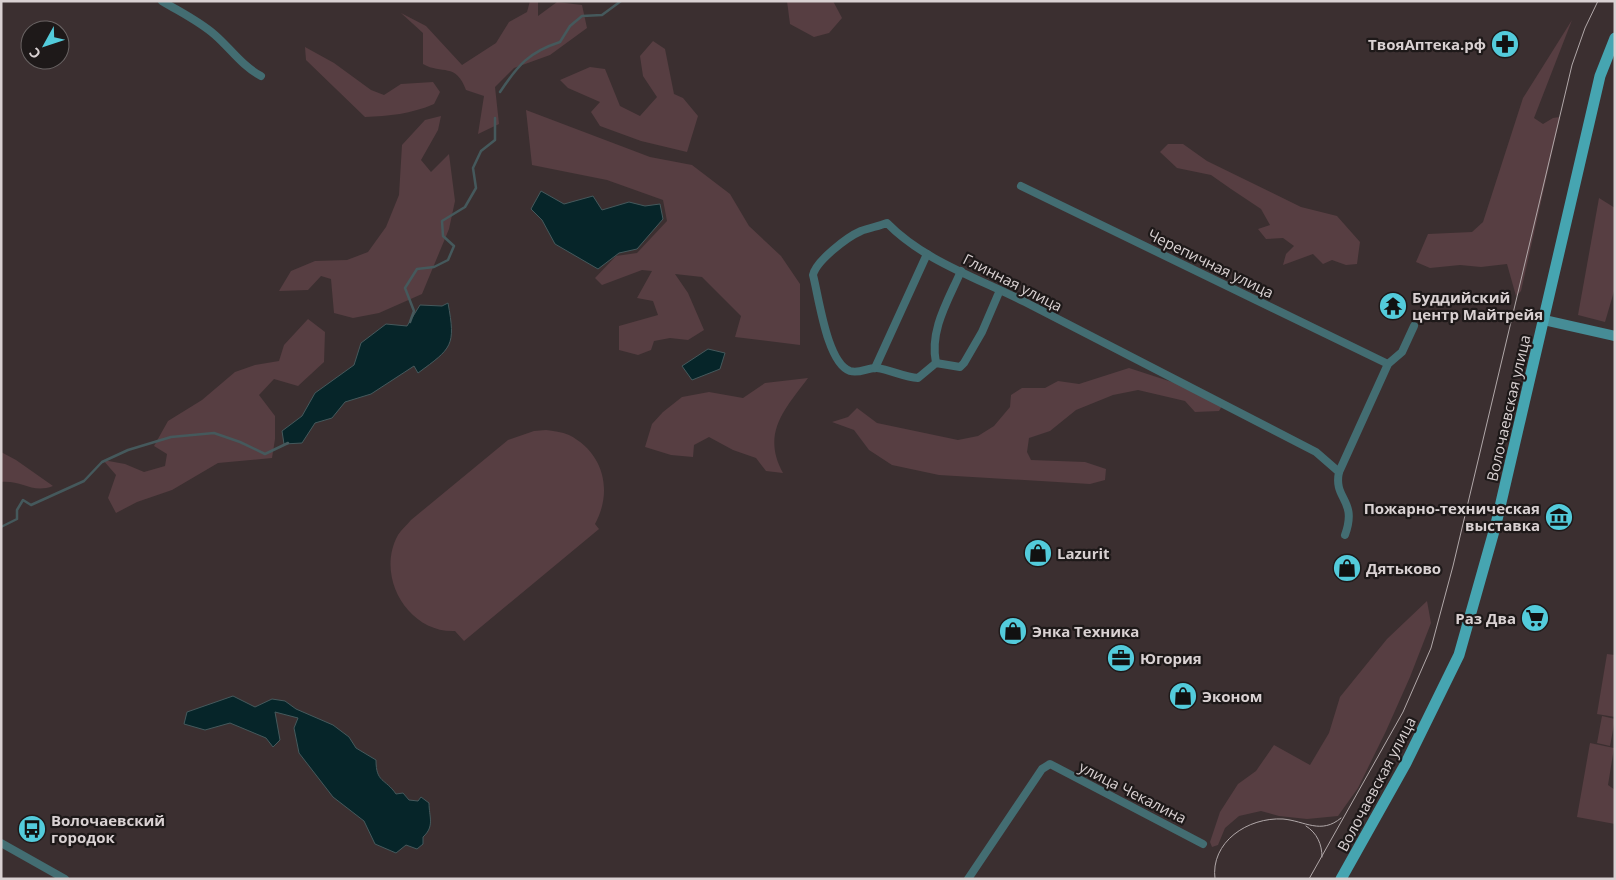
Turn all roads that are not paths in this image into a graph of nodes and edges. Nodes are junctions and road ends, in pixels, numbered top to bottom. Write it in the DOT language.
graph roads {
  1 [pos="162,1"];
  2 [pos="1615,38"];
  3 [pos="261,76"];
  4 [pos="1021,186"];
  5 [pos="927,254"];
  6 [pos="961,271"];
  7 [pos="1000,290"];
  8 [pos="1544,320"];
  9 [pos="1414,326"];
  10 [pos="1615,336"];
  11 [pos="936,363"];
  12 [pos="1388,364"];
  13 [pos="875,368"];
  14 [pos="1339,472"];
  15 [pos="1345,535"];
  16 [pos="1,843"];
  17 [pos="1203,844"];
  18 [pos="65,879"];
  19 [pos="968,879"];
  20 [pos="1341,879"];
  1 -- 3 [label="street"];
  2 -- 8 [label="main road, Волочаевская улица"];
  4 -- 12 [label="street, Черепичная улица"];
  5 -- 6 [label="street, Глинная улица"];
  5 -- 13 [label="street"];
  5 -- 13 [label="street, Глинная улица"];
  6 -- 7 [label="street, Глинная улица"];
  6 -- 11 [label="street"];
  7 -- 11 [label="street"];
  7 -- 14 [label="street, Глинная улица"];
  8 -- 10 [label="street"];
  8 -- 20 [label="main road, Волочаевская улица"];
  9 -- 12 [label="street"];
  11 -- 13 [label="street, Глинная улица"];
  12 -- 14 [label="street"];
  14 -- 15 [label="street"];
  16 -- 18 [label="street"];
  17 -- 19 [label="street, улица Чекалина"];
}
